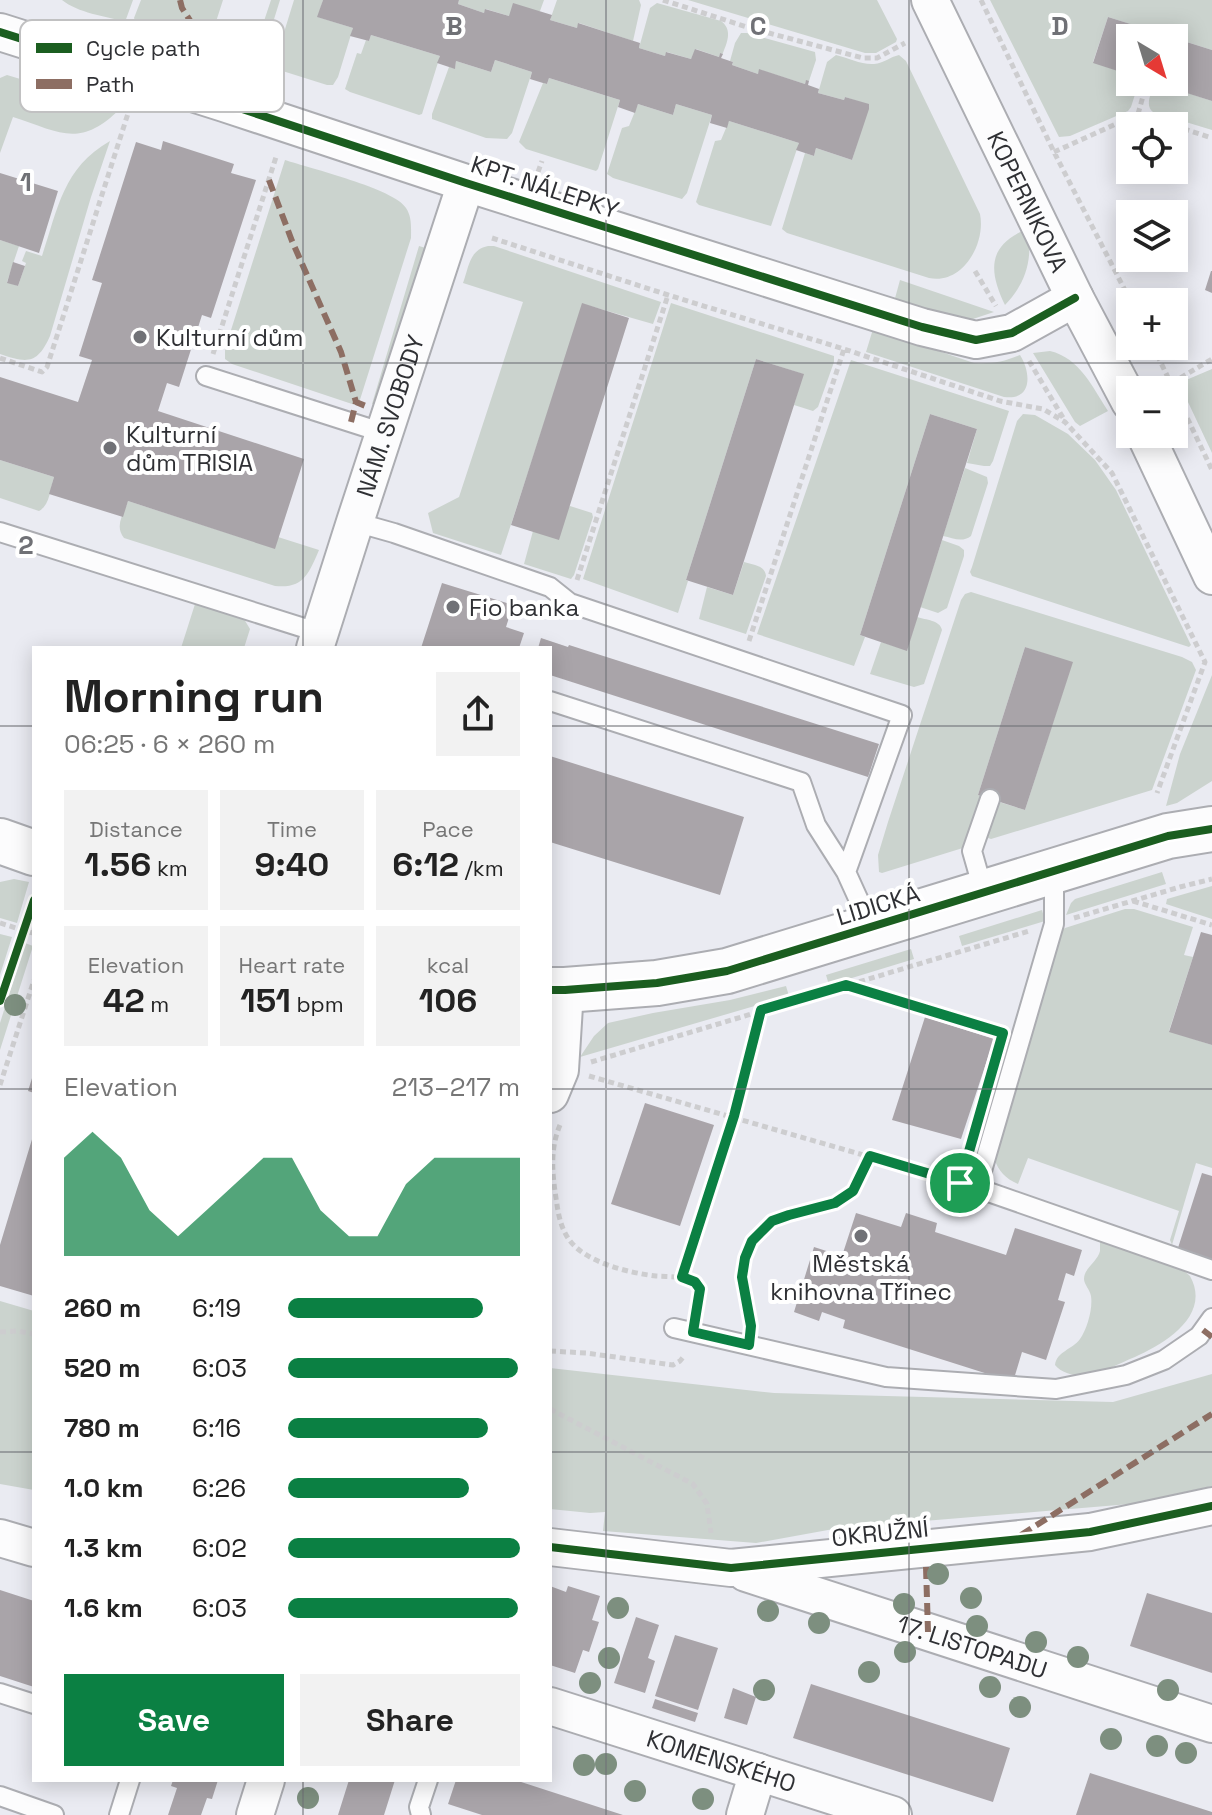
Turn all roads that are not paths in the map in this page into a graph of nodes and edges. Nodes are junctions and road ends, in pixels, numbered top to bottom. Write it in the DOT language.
graph roads {
  1 [pos="930,0"];
  2 [pos="0,32"];
  3 [pos="20,38"];
  4 [pos="251,112"];
  5 [pos="466,183"];
  6 [pos="1075,298"];
  7 [pos="206,376"];
  8 [pos="1116,376"];
  9 [pos="384,433"];
  10 [pos="1152,448"];
  11 [pos="355,522"];
  12 [pos="0,532"];
  13 [pos="1212,576"];
  14 [pos="318,641"];
  15 [pos="552,702"];
  16 [pos="990,799"];
  17 [pos="1212,829"];
  18 [pos="0,841"];
  19 [pos="32,852"];
  20 [pos="846,872"];
  21 [pos="1054,872"];
  22 [pos="984,893"];
  23 [pos="872,928"];
  24 [pos="555,1000"];
  25 [pos="563,1097"];
  26 [pos="1212,1270"];
  27 [pos="1212,1318"];
  28 [pos="674,1328"];
  29 [pos="1212,1506"];
  30 [pos="0,1538"];
  31 [pos="32,1547"];
  32 [pos="552,1547"];
  33 [pos="723,1567"];
  34 [pos="0,1693"];
  35 [pos="32,1703"];
  36 [pos="552,1707"];
  37 [pos="1212,1724"];
  38 [pos="758,1772"];
  39 [pos="129,1782"];
  40 [pos="265,1782"];
  41 [pos="427,1782"];
  42 [pos="0,1796"];
  43 [pos="54,1815"];
  44 [pos="119,1815"];
  45 [pos="255,1815"];
  46 [pos="421,1815"];
  47 [pos="745,1815"];
  48 [pos="893,1815"];
  1 -- 6 [label="street, KOPERNIKOVA"];
  2 -- 3 [label="street, KPT. NÁLEPKY"];
  4 -- 5 [label="street, KPT. NÁLEPKY"];
  5 -- 6 [label="street, KPT. NÁLEPKY"];
  5 -- 9 [label="street, NÁM. SVOBODY"];
  6 -- 8 [label="street, KOPERNIKOVA"];
  7 -- 9 [label="lane"];
  9 -- 11 [label="street, NÁM. SVOBODY"];
  10 -- 13 [label="street"];
  11 -- 14 [label="street, NÁM. SVOBODY"];
  11 -- 20 [label="lane"];
  12 -- 14 [label="lane"];
  15 -- 20 [label="lane"];
  16 -- 22 [label="lane"];
  17 -- 21 [label="street, LIDICKÁ"];
  18 -- 19 [label="street"];
  20 -- 23 [label="lane"];
  21 -- 22 [label="street, LIDICKÁ"];
  21 -- 26 [label="lane"];
  22 -- 23 [label="street, LIDICKÁ"];
  23 -- 24 [label="street, LIDICKÁ"];
  24 -- 25 [label="street"];
  27 -- 28 [label="lane"];
  29 -- 33 [label="street, OKRUŽNÍ"];
  30 -- 31 [label="street"];
  32 -- 33 [label="street, OKRUŽNÍ"];
  33 -- 37 [label="street, 17. LISTOPADU"];
  34 -- 35 [label="lane"];
  36 -- 38 [label="street, KOMENSKÉHO"];
  38 -- 47 [label="street"];
  38 -- 48 [label="street, KOMENSKÉHO"];
  39 -- 44 [label="lane"];
  40 -- 45 [label="street"];
  41 -- 46 [label="lane"];
  42 -- 43 [label="lane"];
}
